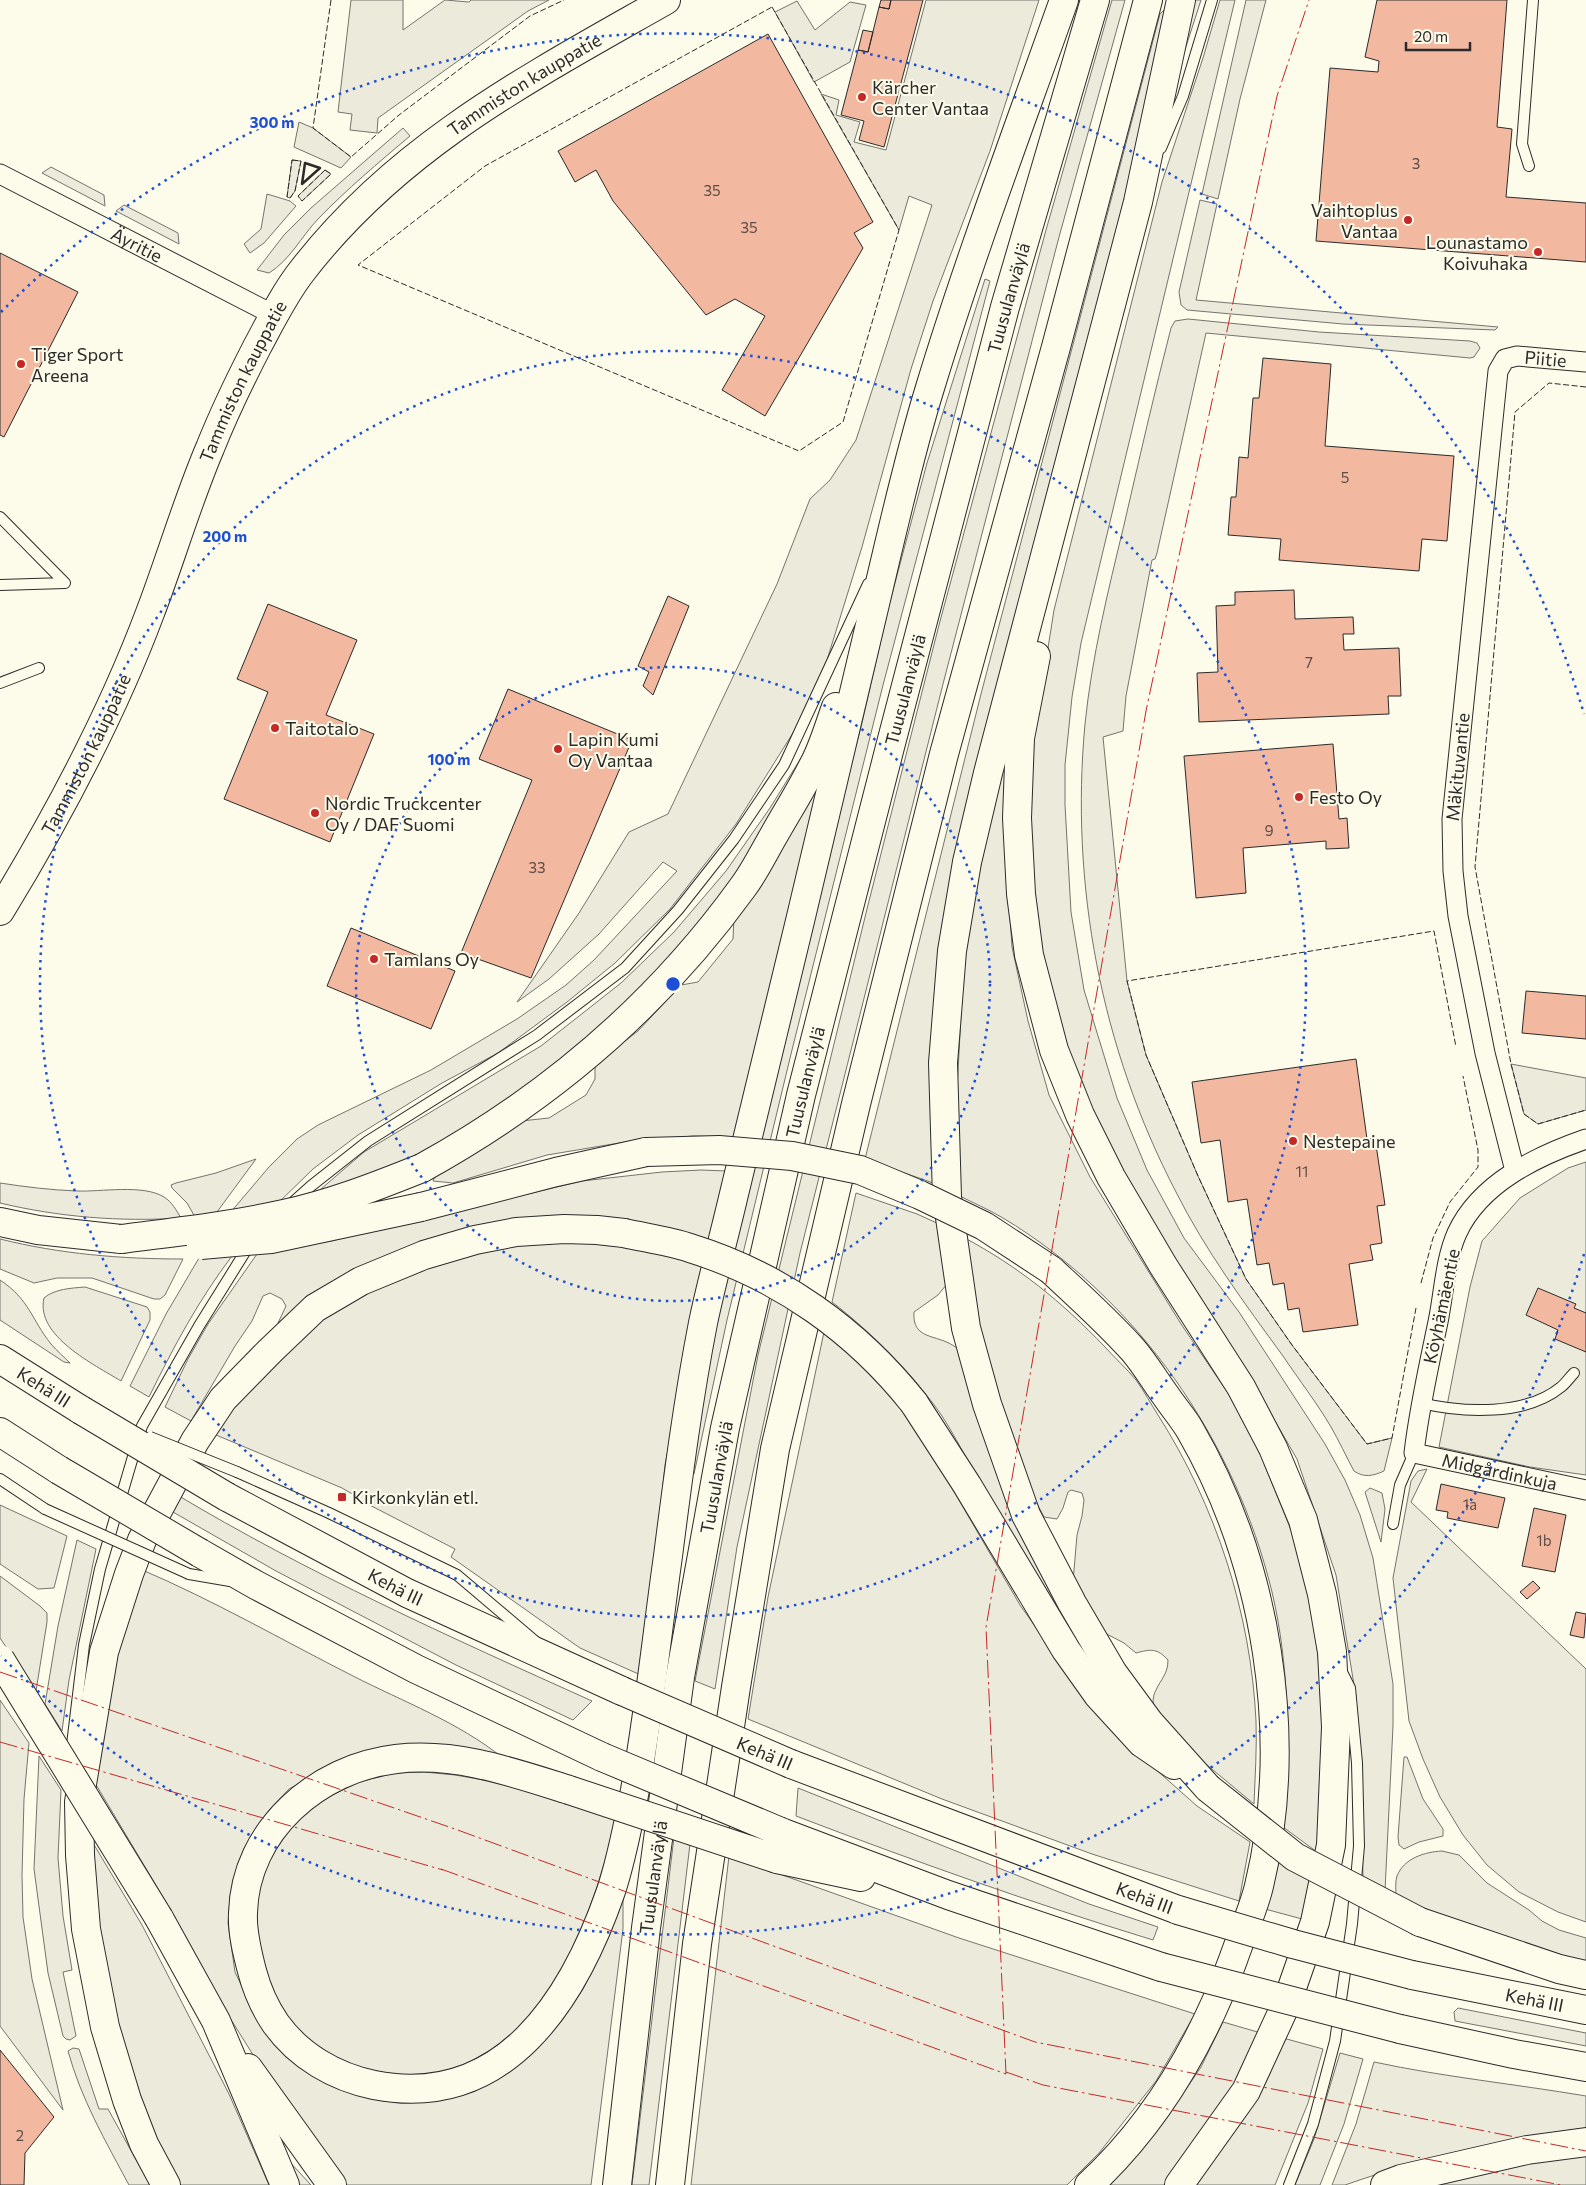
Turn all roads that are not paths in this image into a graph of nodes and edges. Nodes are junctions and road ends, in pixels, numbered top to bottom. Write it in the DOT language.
graph roads {
  1 [pos="666,0"];
  2 [pos="1064,0"];
  3 [pos="1095,0"];
  4 [pos="1148,0"];
  5 [pos="1181,0"];
  6 [pos="1212,0"];
  7 [pos="1533,0"];
  8 [pos="1529,166"];
  9 [pos="0,174"];
  10 [pos="1138,202"];
  11 [pos="274,315"];
  12 [pos="1505,359"];
  13 [pos="1586,362"];
  14 [pos="1080,420"];
  15 [pos="0,518"];
  16 [pos="893,530"];
  17 [pos="0,585"];
  18 [pos="874,610"];
  19 [pos="39,668"];
  20 [pos="0,683"];
  21 [pos="0,911"];
  22 [pos="1586,1139"];
  23 [pos="1515,1171"];
  24 [pos="0,1222"];
  25 [pos="121,1239"];
  26 [pos="0,1359"];
  27 [pos="1574,1373"];
  28 [pos="1421,1403"];
  29 [pos="81,1410"];
  30 [pos="0,1432"];
  31 [pos="1414,1453"];
  32 [pos="0,1479"];
  33 [pos="1586,1490"];
  34 [pos="1393,1524"];
  35 [pos="194,1564"];
  36 [pos="1332,1652"];
  37 [pos="0,1659"];
  38 [pos="555,1660"];
  39 [pos="1208,1788"];
  40 [pos="80,1855"];
  41 [pos="948,1895"];
  42 [pos="1586,1975"];
  43 [pos="1586,2010"];
  44 [pos="216,2022"];
  45 [pos="1586,2066"];
  46 [pos="1586,2142"];
  47 [pos="1393,2182"];
  48 [pos="166,2185"];
  49 [pos="285,2185"];
  50 [pos="332,2185"];
  51 [pos="617,2185"];
  52 [pos="670,2185"];
  53 [pos="1089,2185"];
  54 [pos="1179,2185"];
  55 [pos="1289,2185"];
  1 -- 11 [label="main road, Tammiston kauppatie"];
  2 -- 16 [label="main road"];
  3 -- 51 [label="main road, Tuusulanväylä"];
  4 -- 52 [label="main road"];
  5 -- 10 [label="main road"];
  6 -- 10 [label="lane"];
  7 -- 8 [label="lane"];
  9 -- 11 [label="street, Äyritie"];
  10 -- 14 [label="main road"];
  11 -- 21 [label="main road, Tammiston kauppatie"];
  12 -- 13 [label="street, Piitie"];
  12 -- 23 [label="street, Mäkituvantie"];
  14 -- 36 [label="main road"];
  14 -- 39 [label="main road"];
  15 -- 17 [label="lane"];
  16 -- 18 [label="main road"];
  16 -- 40 [label="lane"];
  18 -- 25 [label="main road, bridge"];
  18 -- 41 [label="main road, bridge"];
  19 -- 20 [label="lane"];
  22 -- 23 [label="street, Köyhämäentie"];
  23 -- 28 [label="street, Köyhämäentie"];
  24 -- 25 [label="main road"];
  25 -- 53 [label="main road, bridge"];
  26 -- 29 [label="main road, Kehä III"];
  27 -- 28 [label="lane"];
  28 -- 31 [label="street, Köyhämäentie"];
  29 -- 38 [label="main road, Kehä III, bridge"];
  29 -- 38 [label="lane, bridge"];
  30 -- 35 [label="main road, bridge"];
  31 -- 33 [label="street, Midgårdinkuja"];
  31 -- 34 [label="lane"];
  32 -- 35 [label="lane, bridge"];
  35 -- 41 [label="main road, bridge"];
  36 -- 54 [label="main road"];
  36 -- 55 [label="lane"];
  37 -- 44 [label="main road, bridge"];
  38 -- 43 [label="main road, Kehä III, bridge"];
  39 -- 40 [label="main road, bridge"];
  39 -- 42 [label="main road, bridge"];
  40 -- 48 [label="main road"];
  41 -- 45 [label="main road, bridge"];
  44 -- 49 [label="main road"];
  44 -- 50 [label="main road"];
  46 -- 47 [label="main road"];
}
